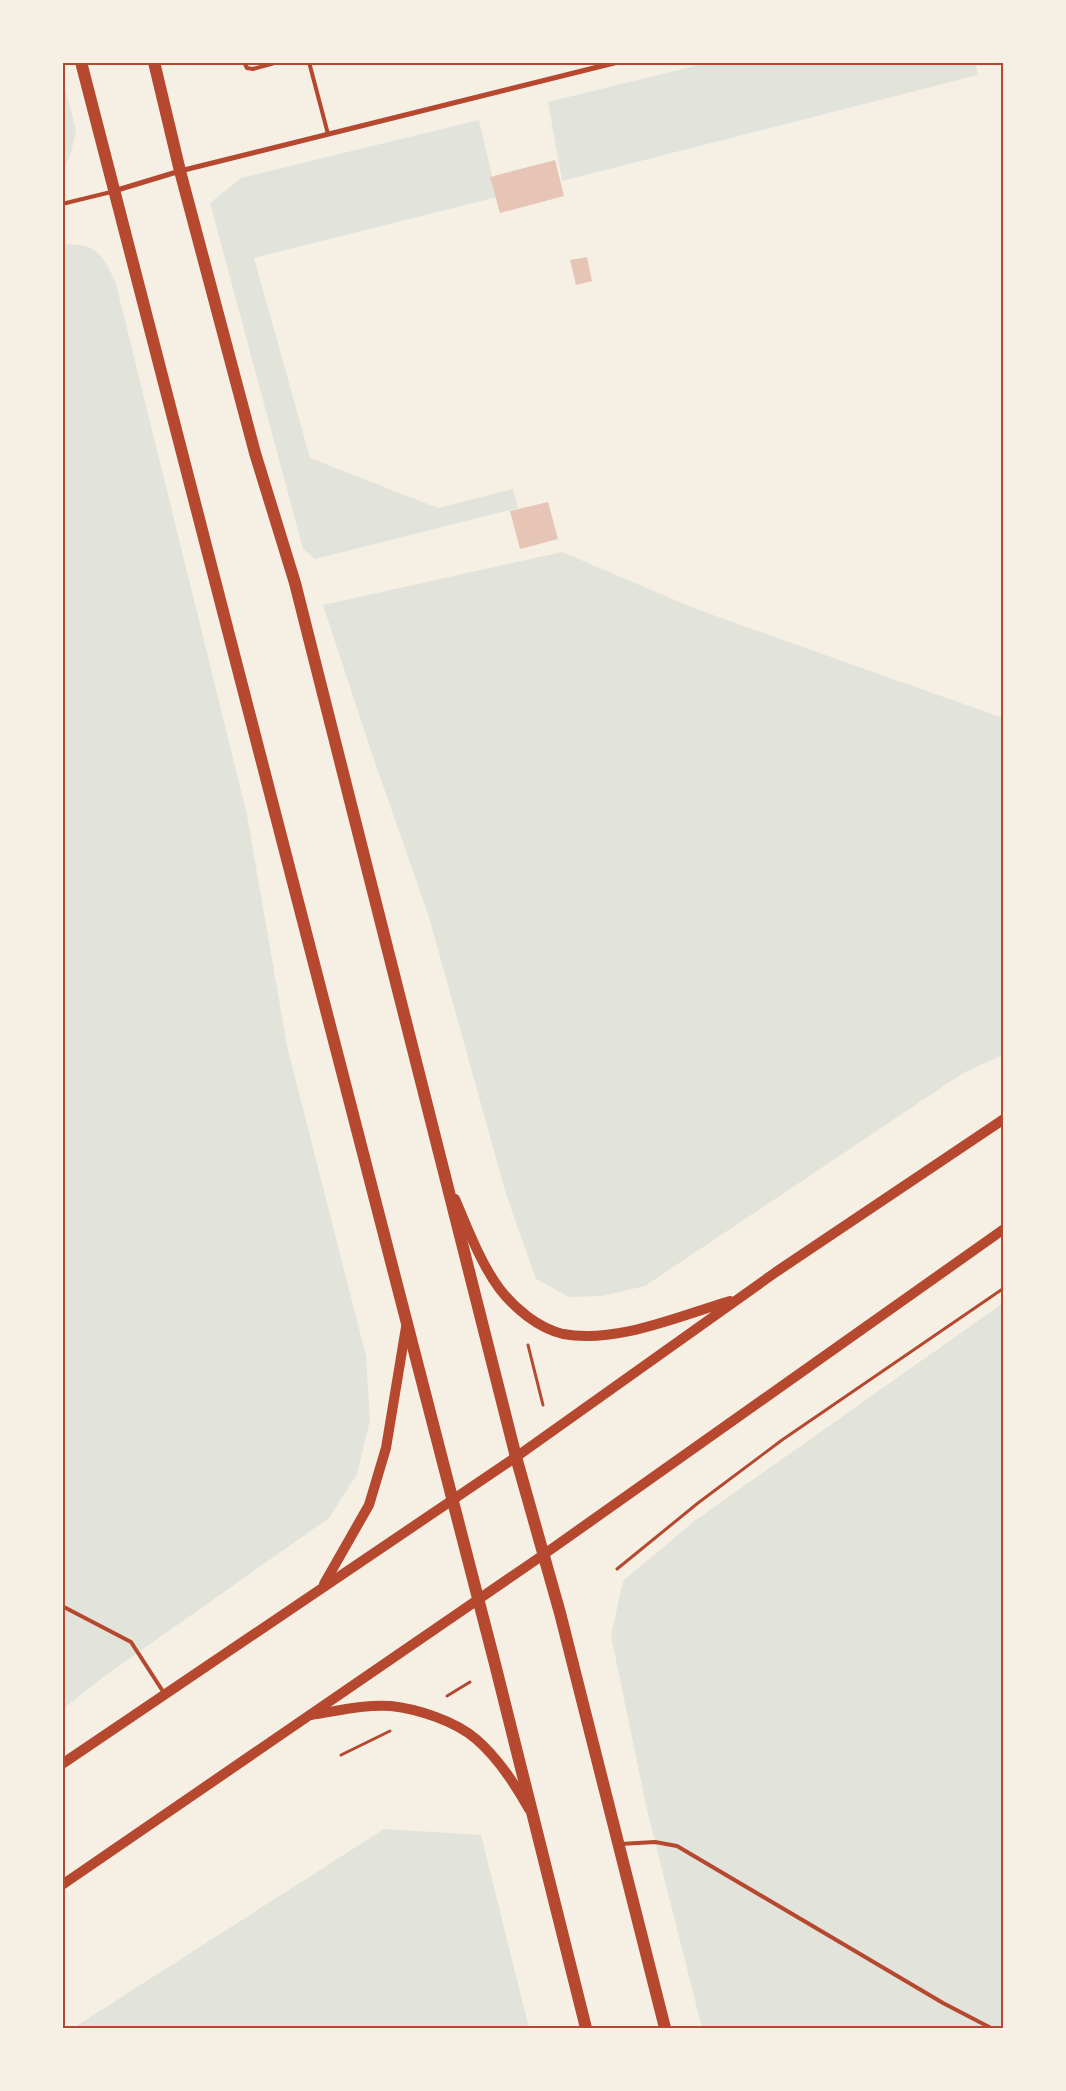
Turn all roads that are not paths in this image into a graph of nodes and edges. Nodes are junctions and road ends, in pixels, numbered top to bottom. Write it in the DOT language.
graph roads {
  1 [pos="81,62"];
  2 [pos="154,62"];
  3 [pos="244,62"];
  4 [pos="278,62"];
  5 [pos="309,62"];
  6 [pos="618,62"];
  7 [pos="328,134"];
  8 [pos="180,171"];
  9 [pos="113,191"];
  10 [pos="62,204"];
  11 [pos="1004,1119"];
  12 [pos="446,1180"];
  13 [pos="1004,1229"];
  14 [pos="740,1298"];
  15 [pos="407,1326"];
  16 [pos="516,1456"];
  17 [pos="451,1500"];
  18 [pos="543,1554"];
  19 [pos="322,1587"];
  20 [pos="478,1600"];
  21 [pos="62,1606"];
  22 [pos="165,1694"];
  23 [pos="308,1716"];
  24 [pos="62,1764"];
  25 [pos="533,1817"];
  26 [pos="618,1844"];
  27 [pos="62,1885"];
  28 [pos="586,2028"];
  29 [pos="665,2028"];
  30 [pos="991,2028"];
  1 -- 9 [label="main road"];
  2 -- 8 [label="main road"];
  3 -- 4 [label="lane"];
  5 -- 7 [label="lane"];
  6 -- 7 [label="street"];
  7 -- 8 [label="street"];
  8 -- 9 [label="street"];
  8 -- 12 [label="main road"];
  9 -- 10 [label="lane"];
  9 -- 15 [label="main road"];
  11 -- 14 [label="main road"];
  12 -- 14 [label="main road"];
  12 -- 16 [label="main road"];
  13 -- 18 [label="main road"];
  14 -- 16 [label="main road"];
  15 -- 17 [label="main road"];
  15 -- 19 [label="main road"];
  16 -- 17 [label="main road"];
  16 -- 18 [label="main road"];
  17 -- 19 [label="main road"];
  17 -- 20 [label="main road"];
  18 -- 20 [label="main road"];
  18 -- 26 [label="main road"];
  19 -- 22 [label="main road"];
  20 -- 23 [label="main road"];
  20 -- 25 [label="main road"];
  21 -- 22 [label="lane"];
  22 -- 24 [label="main road"];
  23 -- 25 [label="main road"];
  23 -- 27 [label="main road"];
  25 -- 28 [label="main road"];
  26 -- 29 [label="main road"];
  26 -- 30 [label="lane"];
}
